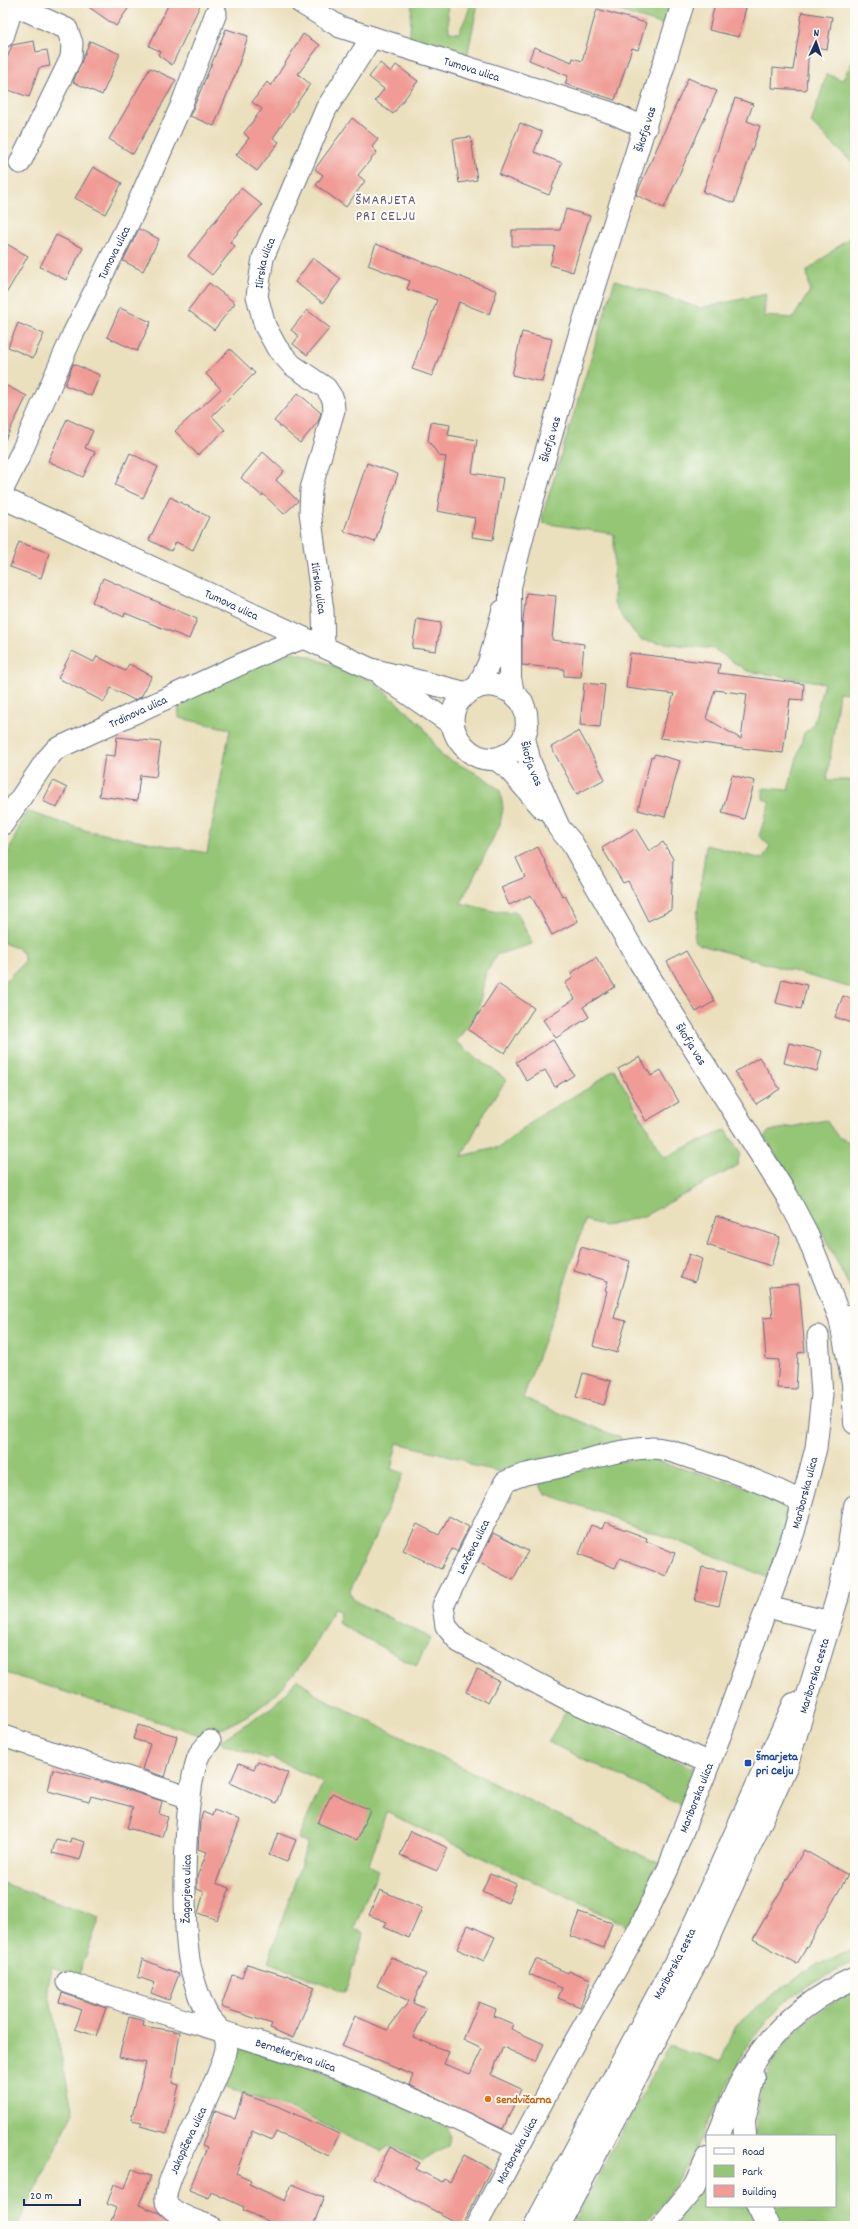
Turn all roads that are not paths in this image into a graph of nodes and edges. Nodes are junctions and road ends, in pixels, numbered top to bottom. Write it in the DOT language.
graph roads {
  1 [pos="301,3"];
  2 [pos="683,3"];
  3 [pos="14,4"];
  4 [pos="216,13"];
  5 [pos="3,37"];
  6 [pos="372,37"];
  7 [pos="646,128"];
  8 [pos="20,163"];
  9 [pos="3,489"];
  10 [pos="3,498"];
  11 [pos="510,587"];
  12 [pos="304,638"];
  13 [pos="324,647"];
  14 [pos="371,669"];
  15 [pos="472,690"];
  16 [pos="513,693"];
  17 [pos="453,725"];
  18 [pos="524,738"];
  19 [pos="496,759"];
  20 [pos="3,824"];
  21 [pos="559,828"];
  22 [pos="848,1316"];
  23 [pos="818,1336"];
  24 [pos="855,1423"];
  25 [pos="802,1502"];
  26 [pos="855,1506"];
  27 [pos="767,1607"];
  28 [pos="830,1622"];
  29 [pos="3,1736"];
  30 [pos="210,1741"];
  31 [pos="708,1763"];
  32 [pos="190,1798"];
  33 [pos="855,1978"];
  34 [pos="67,1982"];
  35 [pos="223,2032"];
  36 [pos="768,2041"];
  37 [pos="718,2135"];
  38 [pos="745,2135"];
  39 [pos="517,2148"];
  40 [pos="706,2160"];
  41 [pos="758,2207"];
  42 [pos="548,2223"];
  43 [pos="210,2226"];
  44 [pos="476,2226"];
  45 [pos="662,2226"];
  46 [pos="768,2226"];
  1 -- 6 [label="street, Tumova ulica"];
  2 -- 7 [label="main road, Škofja vas"];
  3 -- 5 [label="street"];
  3 -- 8 [label="street"];
  4 -- 9 [label="street, Tumova ulica"];
  6 -- 7 [label="street, Tumova ulica"];
  6 -- 13 [label="street, Ilirska ulica"];
  7 -- 11 [label="main road, Škofja vas"];
  10 -- 12 [label="street, Tumova ulica"];
  11 -- 15 [label="main road"];
  11 -- 16 [label="main road, Škofja vas"];
  12 -- 13 [label="street, Tumova ulica"];
  12 -- 20 [label="street, Trdinova ulica"];
  13 -- 14 [label="street, Tumova ulica"];
  14 -- 15 [label="street, Tumova ulica"];
  14 -- 17 [label="street"];
  15 -- 16 [label="main road"];
  15 -- 17 [label="main road"];
  16 -- 18 [label="main road, Škofja vas"];
  17 -- 19 [label="main road"];
  18 -- 19 [label="main road"];
  18 -- 21 [label="main road, Škofja vas"];
  19 -- 21 [label="main road"];
  21 -- 22 [label="main road, Škofja vas"];
  22 -- 24 [label="main road, Škofja vas"];
  23 -- 25 [label="street, Mariborska ulica"];
  25 -- 27 [label="street, Mariborska ulica"];
  25 -- 31 [label="street, Levčeva ulica"];
  26 -- 28 [label="main road"];
  27 -- 28 [label="street"];
  27 -- 31 [label="street, Mariborska ulica"];
  28 -- 42 [label="main road, Mariborska cesta"];
  29 -- 32 [label="street"];
  30 -- 32 [label="street, Žagarjeva ulica"];
  31 -- 39 [label="street, Mariborska ulica"];
  32 -- 35 [label="street, Žagarjeva ulica"];
  33 -- 36 [label="main road"];
  34 -- 35 [label="street, Bernekerjeva ulica"];
  35 -- 39 [label="street, Bernekerjeva ulica"];
  35 -- 43 [label="street, Jakopičeva ulica"];
  36 -- 37 [label="main road"];
  36 -- 38 [label="main road"];
  39 -- 44 [label="street, Mariborska ulica"];
  40 -- 45 [label="main road"];
  41 -- 46 [label="main road"];
}
